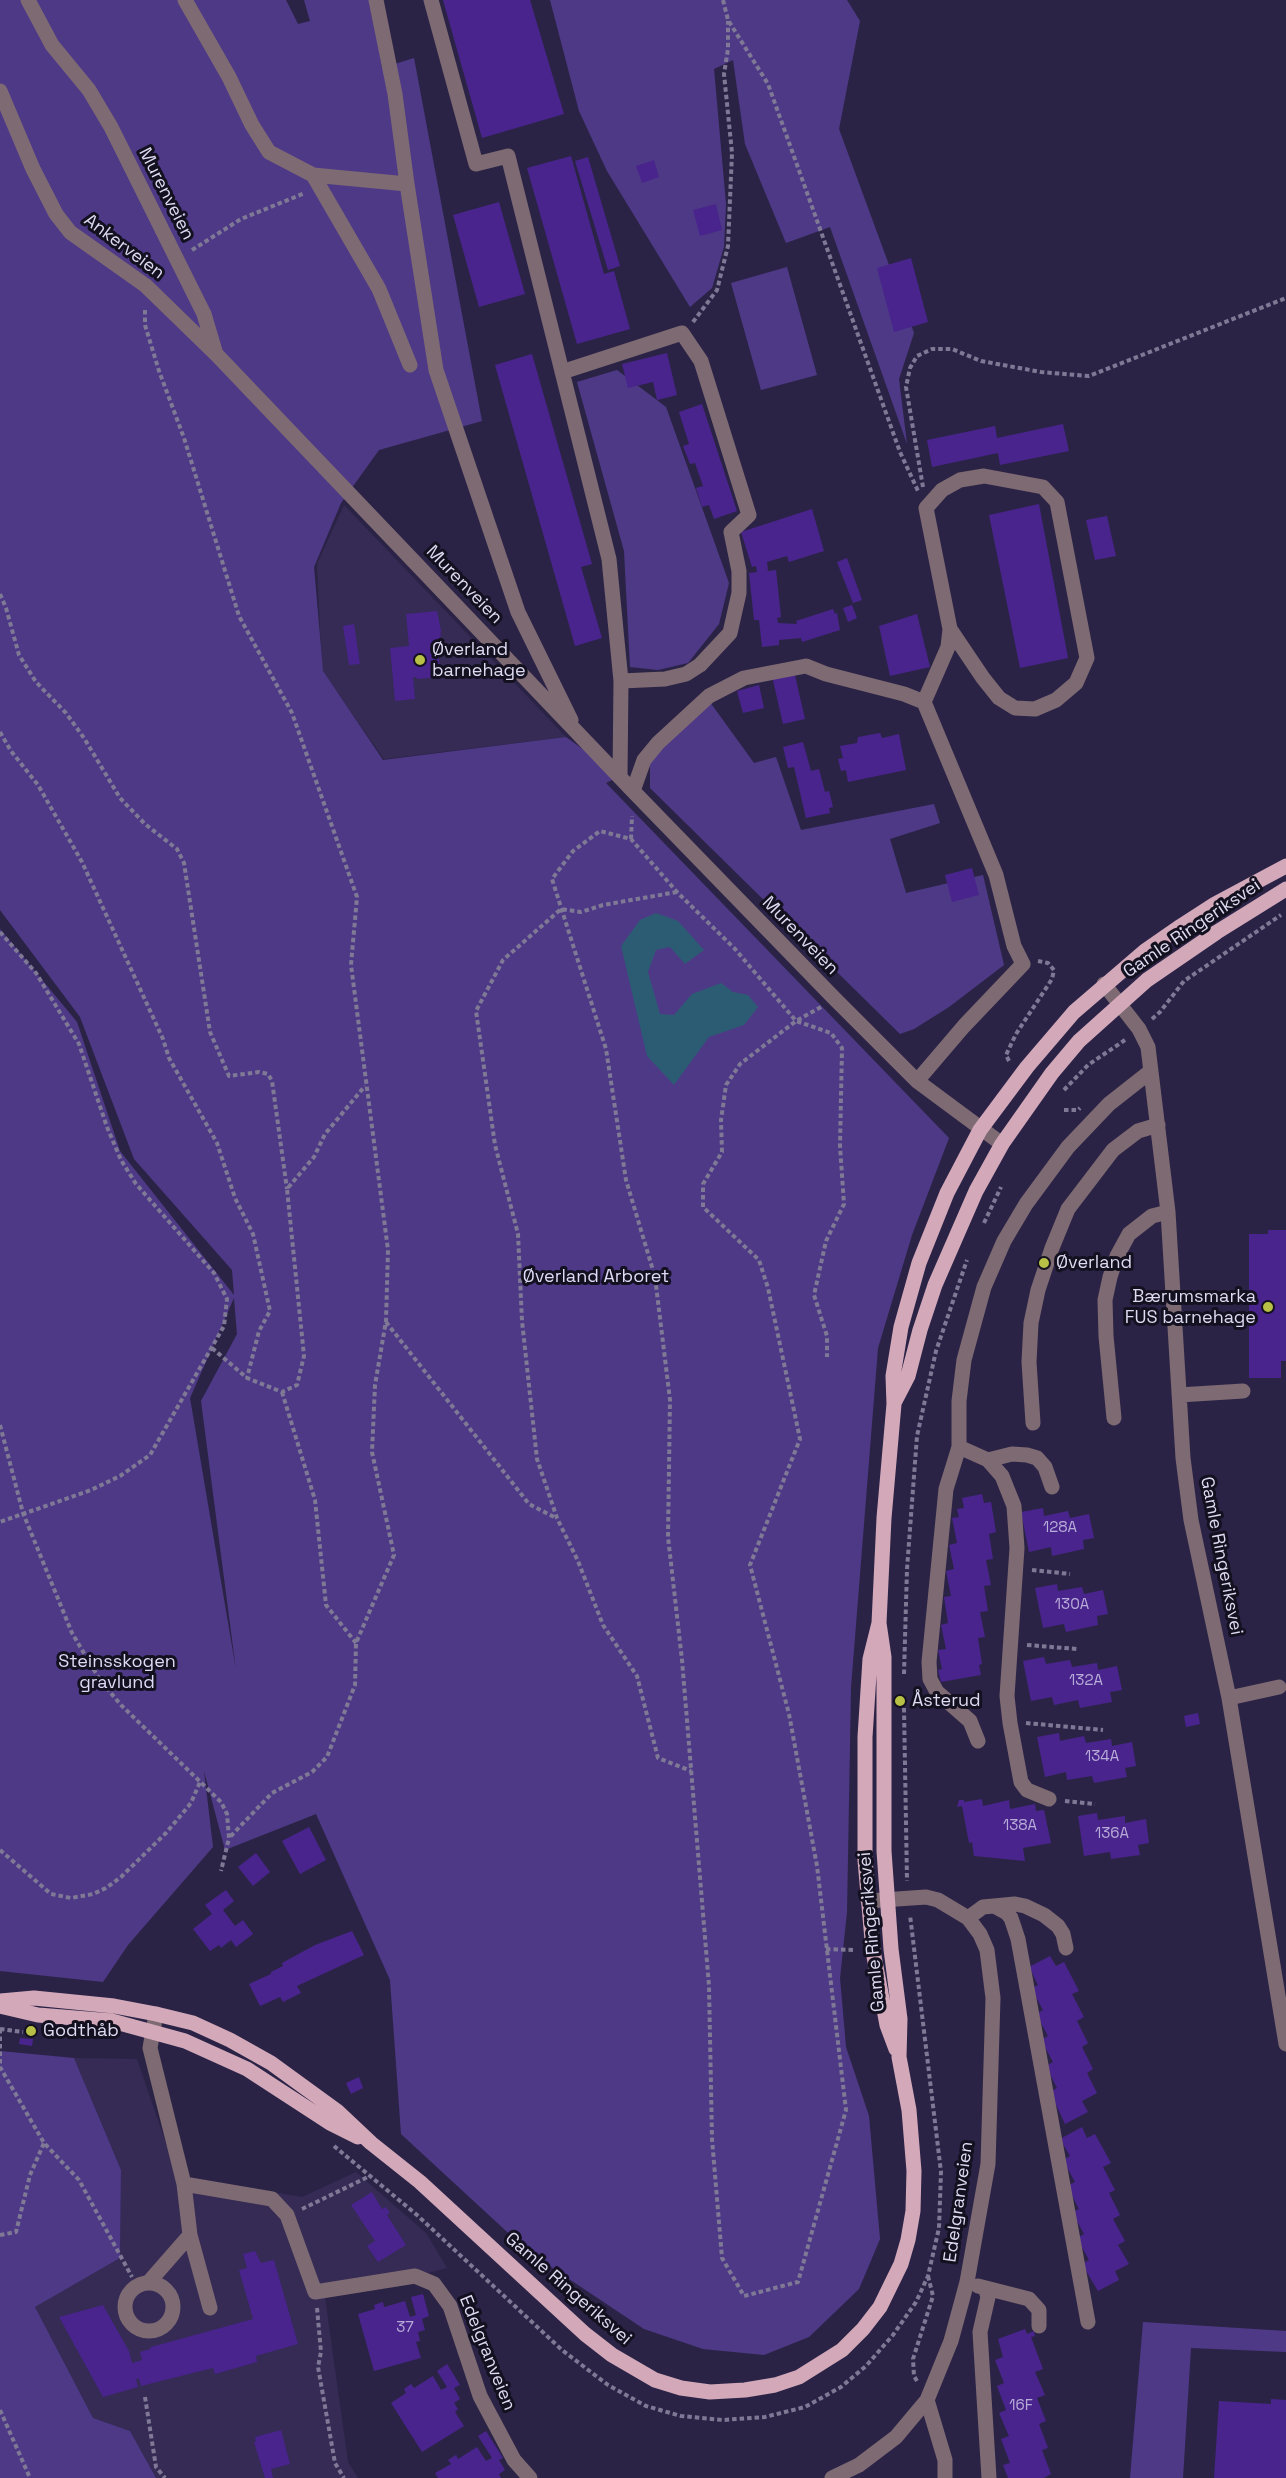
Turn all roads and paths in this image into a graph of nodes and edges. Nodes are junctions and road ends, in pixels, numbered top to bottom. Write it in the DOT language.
graph roads {
  1 [pos="28,0"];
  2 [pos="185,0"];
  3 [pos="376,0"];
  4 [pos="431,0"];
  5 [pos="723,0"];
  6 [pos="728,20"];
  7 [pos="0,92"];
  8 [pos="316,181"];
  9 [pos="407,184"];
  10 [pos="177,259"];
  11 [pos="145,285"];
  12 [pos="1286,298"];
  13 [pos="682,333"];
  14 [pos="216,354"];
  15 [pos="410,365"];
  16 [pos="562,372"];
  17 [pos="926,508"];
  18 [pos="0,594"];
  19 [pos="951,629"];
  20 [pos="621,681"];
  21 [pos="924,702"];
  22 [pos="0,732"];
  23 [pos="578,733"];
  24 [pos="620,776"];
  25 [pos="633,792"];
  26 [pos="1286,866"];
  27 [pos="1286,889"];
  28 [pos="677,892"];
  29 [pos="561,909"];
  30 [pos="1286,912"];
  31 [pos="0,932"];
  32 [pos="1023,964"];
  33 [pos="1104,984"];
  34 [pos="833,997"];
  35 [pos="1120,1002"];
  36 [pos="796,1021"];
  37 [pos="1140,1029"];
  38 [pos="1011,1065"];
  39 [pos="1151,1071"];
  40 [pos="917,1081"];
  41 [pos="365,1086"];
  42 [pos="1158,1125"];
  43 [pos="980,1130"];
  44 [pos="1002,1144"];
  45 [pos="287,1189"];
  46 [pos="1168,1212"];
  47 [pos="386,1321"];
  48 [pos="212,1348"];
  49 [pos="827,1357"];
  50 [pos="247,1378"];
  51 [pos="1243,1391"];
  52 [pos="282,1392"];
  53 [pos="1179,1395"];
  54 [pos="894,1404"];
  55 [pos="1114,1418"];
  56 [pos="1033,1423"];
  57 [pos="0,1425"];
  58 [pos="959,1447"];
  59 [pos="988,1460"];
  60 [pos="1052,1487"];
  61 [pos="23,1513"];
  62 [pos="557,1518"];
  63 [pos="0,1522"];
  64 [pos="1016,1568"];
  65 [pos="1070,1574"];
  66 [pos="879,1623"];
  67 [pos="356,1643"];
  68 [pos="1010,1644"];
  69 [pos="1077,1649"];
  70 [pos="1279,1687"];
  71 [pos="1229,1698"];
  72 [pos="1010,1723"];
  73 [pos="1103,1730"];
  74 [pos="978,1742"];
  75 [pos="691,1771"];
  76 [pos="200,1782"];
  77 [pos="1049,1799"];
  78 [pos="1095,1804"];
  79 [pos="229,1838"];
  80 [pos="0,1850"];
  81 [pos="906,1869"];
  82 [pos="221,1871"];
  83 [pos="908,1899"];
  84 [pos="888,1900"];
  85 [pos="868,1901"];
  86 [pos="994,1906"];
  87 [pos="968,1918"];
  88 [pos="1066,1948"];
  89 [pos="0,2001"];
  90 [pos="0,2006"];
  91 [pos="156,2014"];
  92 [pos="0,2030"];
  93 [pos="153,2031"];
  94 [pos="1286,2044"];
  95 [pos="899,2057"];
  96 [pos="44,2143"];
  97 [pos="371,2144"];
  98 [pos="332,2145"];
  99 [pos="370,2176"];
  100 [pos="184,2184"];
  101 [pos="287,2215"];
  102 [pos="0,2235"];
  103 [pos="190,2235"];
  104 [pos="928,2276"];
  105 [pos="967,2282"];
  106 [pos="142,2284"];
  107 [pos="985,2288"];
  108 [pos="315,2292"];
  109 [pos="210,2308"];
  110 [pos="1088,2322"];
  111 [pos="1039,2326"];
  112 [pos="145,2397"];
  113 [pos="927,2400"];
  114 [pos="0,2410"];
  115 [pos="30,2478"];
  116 [pos="165,2478"];
  117 [pos="344,2478"];
  118 [pos="530,2478"];
  119 [pos="832,2478"];
  120 [pos="945,2478"];
  121 [pos="989,2478"];
  1 -- 10 [label="street, Murenveien"];
  2 -- 8 [label="street"];
  3 -- 9 [label="street"];
  4 -- 16 [label="street"];
  5 -- 6 [label="path"];
  6 -- 13 [label="path"];
  6 -- 17 [label="path"];
  7 -- 11 [label="street, Ankerveien"];
  8 -- 9 [label="street"];
  8 -- 10 [label="path"];
  8 -- 15 [label="street"];
  9 -- 23 [label="street"];
  10 -- 14 [label="street, Murenveien"];
  11 -- 14 [label="street, Ankerveien"];
  11 -- 41 [label="path"];
  12 -- 17 [label="path"];
  13 -- 16 [label="street"];
  13 -- 20 [label="street"];
  14 -- 23 [label="street, Murenveien"];
  16 -- 20 [label="street"];
  17 -- 19 [label="street"];
  17 -- 19 [label="street"];
  18 -- 45 [label="path"];
  19 -- 21 [label="street"];
  20 -- 24 [label="street"];
  21 -- 25 [label="street"];
  21 -- 32 [label="street"];
  22 -- 50 [label="path"];
  23 -- 24 [label="street, Murenveien"];
  24 -- 25 [label="street, Murenveien"];
  25 -- 34 [label="street, Murenveien"];
  26 -- 33 [label="main road, Gamle Ringeriksvei"];
  27 -- 35 [label="main road, Gamle Ringeriksvei"];
  28 -- 29 [label="path"];
  28 -- 29 [label="path"];
  28 -- 36 [label="path"];
  29 -- 62 [label="path"];
  29 -- 75 [label="path"];
  30 -- 37 [label="path"];
  31 -- 48 [label="path"];
  32 -- 38 [label="path"];
  32 -- 40 [label="street"];
  33 -- 35 [label="street, Gamle Ringeriksvei"];
  33 -- 43 [label="main road, Gamle Ringeriksvei"];
  34 -- 36 [label="path"];
  34 -- 40 [label="street, Murenveien"];
  35 -- 37 [label="street, Gamle Ringeriksvei"];
  35 -- 44 [label="main road, Gamle Ringeriksvei"];
  36 -- 49 [label="path"];
  36 -- 75 [label="path"];
  37 -- 39 [label="street, Gamle Ringeriksvei"];
  39 -- 42 [label="street, Gamle Ringeriksvei"];
  39 -- 58 [label="street"];
  40 -- 43 [label="street, Murenveien"];
  41 -- 45 [label="path"];
  41 -- 47 [label="path"];
  42 -- 46 [label="street, Gamle Ringeriksvei"];
  42 -- 56 [label="street"];
  43 -- 44 [label="street, Murenveien"];
  43 -- 54 [label="main road, Gamle Ringeriksvei"];
  44 -- 54 [label="main road, Gamle Ringeriksvei"];
  45 -- 52 [label="path"];
  46 -- 53 [label="street, Gamle Ringeriksvei"];
  46 -- 55 [label="street"];
  47 -- 62 [label="path"];
  47 -- 67 [label="path"];
  48 -- 50 [label="path"];
  48 -- 61 [label="path"];
  50 -- 52 [label="path"];
  51 -- 53 [label="street"];
  52 -- 67 [label="path"];
  53 -- 71 [label="street, Gamle Ringeriksvei"];
  54 -- 66 [label="main road, Gamle Ringeriksvei"];
  57 -- 61 [label="path"];
  58 -- 59 [label="street"];
  58 -- 74 [label="street"];
  59 -- 60 [label="street"];
  59 -- 64 [label="street"];
  61 -- 63 [label="path"];
  61 -- 76 [label="path"];
  62 -- 75 [label="path"];
  64 -- 65 [label="path"];
  64 -- 68 [label="street"];
  66 -- 84 [label="main road, Gamle Ringeriksvei"];
  66 -- 85 [label="main road, Gamle Ringeriksvei"];
  67 -- 79 [label="path"];
  68 -- 69 [label="path"];
  68 -- 72 [label="street"];
  70 -- 71 [label="street"];
  71 -- 94 [label="street, Gamle Ringeriksvei"];
  72 -- 73 [label="path"];
  72 -- 77 [label="street"];
  76 -- 79 [label="path"];
  76 -- 80 [label="path"];
  77 -- 78 [label="path"];
  79 -- 82 [label="path"];
  81 -- 83 [label="path"];
  83 -- 84 [label="street, Edelgranveien"];
  83 -- 87 [label="street, Edelgranveien"];
  83 -- 104 [label="path"];
  84 -- 85 [label="street, Edelgranveien"];
  84 -- 95 [label="main road, Gamle Ringeriksvei"];
  85 -- 95 [label="main road, Gamle Ringeriksvei"];
  86 -- 87 [label="street"];
  86 -- 88 [label="street"];
  86 -- 110 [label="street"];
  87 -- 105 [label="street, Edelgranveien"];
  89 -- 91 [label="main road, Gamle Ringeriksvei"];
  90 -- 93 [label="main road, Gamle Ringeriksvei"];
  91 -- 93 [label="street"];
  91 -- 97 [label="main road, Gamle Ringeriksvei"];
  92 -- 96 [label="path"];
  93 -- 97 [label="main road, Gamle Ringeriksvei"];
  93 -- 100 [label="street"];
  95 -- 97 [label="main road, Gamle Ringeriksvei"];
  96 -- 102 [label="path"];
  96 -- 106 [label="path"];
  98 -- 99 [label="path"];
  99 -- 101 [label="path"];
  99 -- 104 [label="path"];
  100 -- 101 [label="street"];
  100 -- 103 [label="street"];
  101 -- 108 [label="street"];
  103 -- 106 [label="street"];
  103 -- 109 [label="street"];
  104 -- 113 [label="path"];
  105 -- 107 [label="street"];
  105 -- 113 [label="street, Edelgranveien"];
  107 -- 111 [label="street"];
  107 -- 121 [label="street"];
  108 -- 117 [label="path"];
  108 -- 118 [label="street, Edelgranveien"];
  112 -- 116 [label="path"];
  113 -- 119 [label="street, Edelgranveien"];
  113 -- 120 [label="street"];
  114 -- 115 [label="path"];
}
